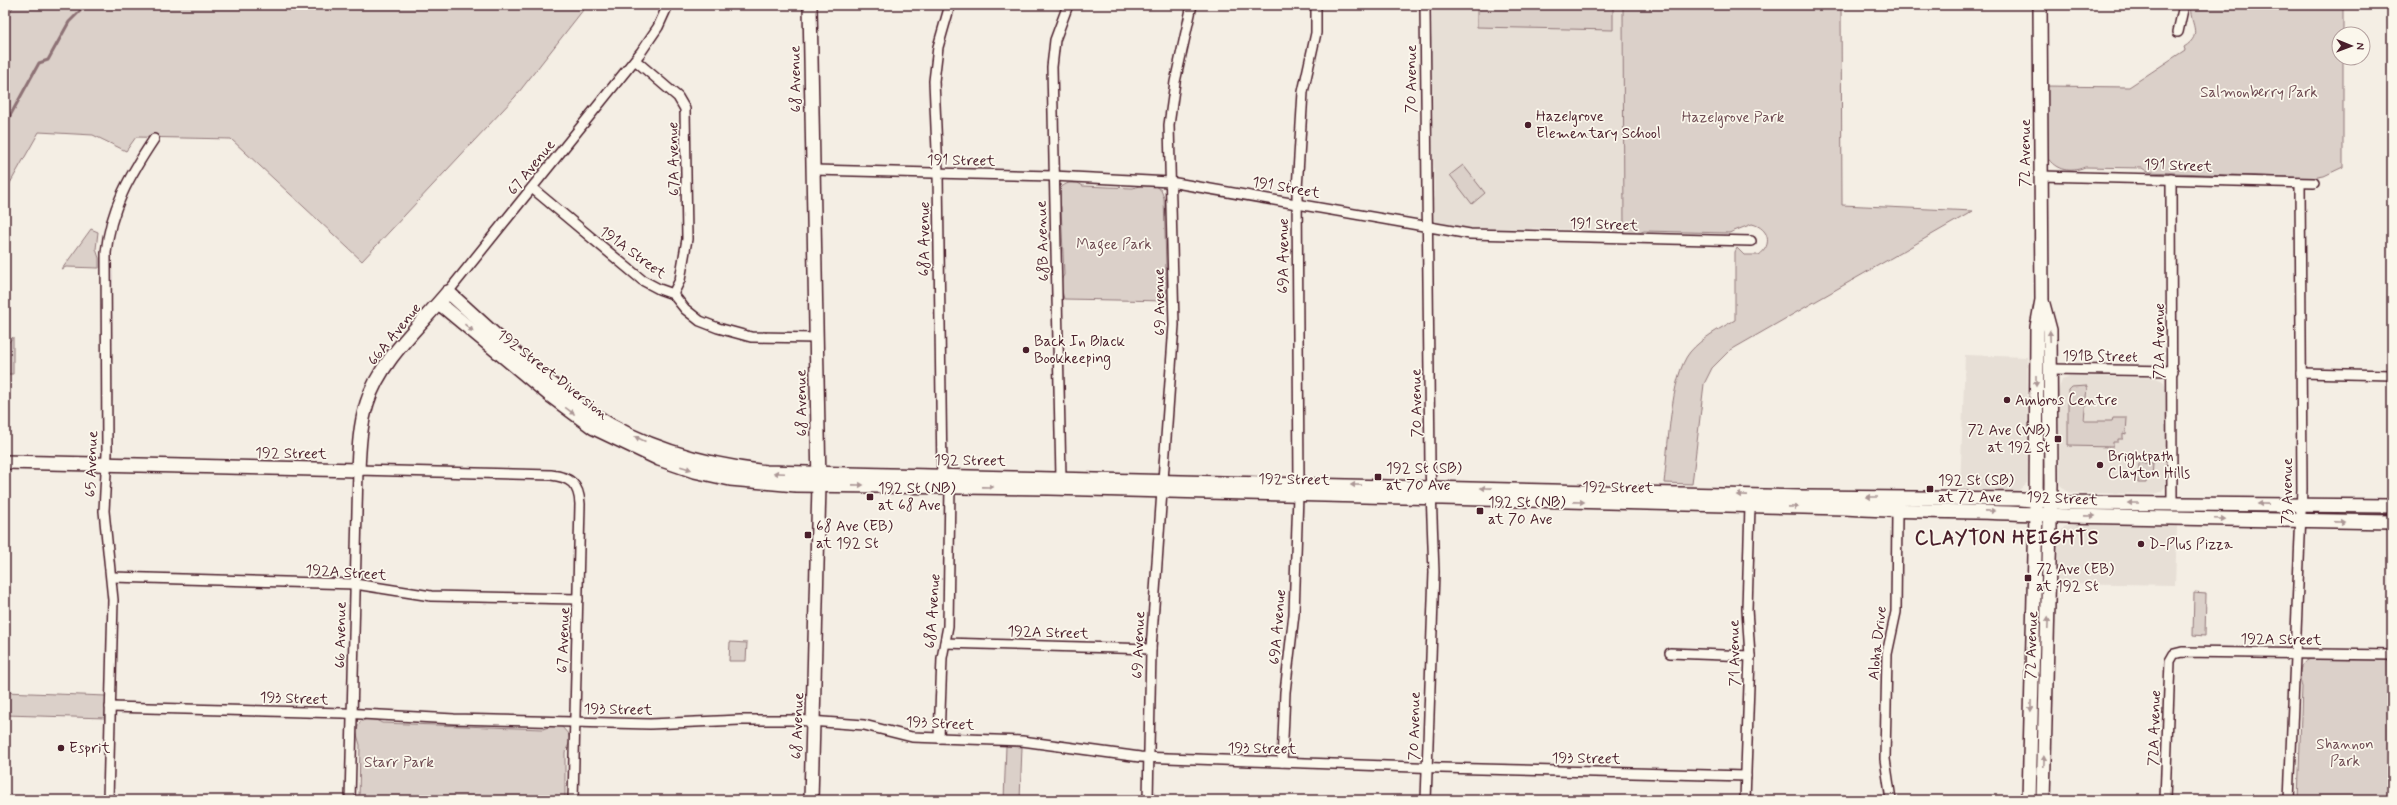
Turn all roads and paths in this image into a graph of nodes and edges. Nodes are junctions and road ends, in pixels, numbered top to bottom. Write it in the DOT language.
graph roads {
  1 [pos="668,5"];
  2 [pos="810,5"];
  3 [pos="950,5"];
  4 [pos="1068,5"];
  5 [pos="1192,5"];
  6 [pos="1316,5"];
  7 [pos="1425,5"];
  8 [pos="2040,5"];
  9 [pos="2184,5"];
  10 [pos="2178,32"];
  11 [pos="635,60"];
  12 [pos="154,139"];
  13 [pos="814,170"];
  14 [pos="938,173"];
  15 [pos="1053,176"];
  16 [pos="2041,176"];
  17 [pos="2172,179"];
  18 [pos="1170,182"];
  19 [pos="2300,183"];
  20 [pos="2314,183"];
  21 [pos="532,188"];
  22 [pos="1297,203"];
  23 [pos="1426,227"];
  24 [pos="1751,240"];
  25 [pos="448,292"];
  26 [pos="673,294"];
  27 [pos="2042,300"];
  28 [pos="439,303"];
  29 [pos="816,338"];
  30 [pos="2050,369"];
  31 [pos="2173,371"];
  32 [pos="2301,373"];
  33 [pos="2392,375"];
  34 [pos="5,462"];
  35 [pos="106,464"];
  36 [pos="358,470"];
  37 [pos="942,475"];
  38 [pos="1061,478"];
  39 [pos="818,479"];
  40 [pos="574,482"];
  41 [pos="950,486"];
  42 [pos="1162,486"];
  43 [pos="1299,490"];
  44 [pos="1431,493"];
  45 [pos="2172,502"];
  46 [pos="2302,504"];
  47 [pos="1750,506"];
  48 [pos="2392,506"];
  49 [pos="2036,507"];
  50 [pos="2051,508"];
  51 [pos="1897,512"];
  52 [pos="2301,522"];
  53 [pos="2392,522"];
  54 [pos="112,577"];
  55 [pos="355,584"];
  56 [pos="578,599"];
  57 [pos="945,643"];
  58 [pos="1151,649"];
  59 [pos="1670,653"];
  60 [pos="2296,654"];
  61 [pos="2392,655"];
  62 [pos="1750,656"];
  63 [pos="2172,657"];
  64 [pos="110,707"];
  65 [pos="352,713"];
  66 [pos="813,721"];
  67 [pos="574,722"];
  68 [pos="939,738"];
  69 [pos="2030,750"];
  70 [pos="1150,757"];
  71 [pos="1282,762"];
  72 [pos="1427,767"];
  73 [pos="1746,776"];
  74 [pos="108,800"];
  75 [pos="350,800"];
  76 [pos="573,800"];
  77 [pos="811,800"];
  78 [pos="1148,800"];
  79 [pos="1426,800"];
  80 [pos="1745,800"];
  81 [pos="1891,800"];
  82 [pos="2029,800"];
  83 [pos="2035,800"];
  84 [pos="2042,800"];
  85 [pos="2165,800"];
  86 [pos="2289,800"];
  1 -- 11 [label="street"];
  2 -- 13 [label="main road, 68 Avenue"];
  3 -- 14 [label="street, 68A Avenue"];
  4 -- 15 [label="street, 68B Avenue"];
  5 -- 18 [label="street, 69 Avenue"];
  6 -- 22 [label="street, 69A Avenue"];
  7 -- 23 [label="street, 70 Avenue"];
  8 -- 16 [label="main road, 72 Avenue"];
  9 -- 10 [label="street"];
  11 -- 21 [label="street, 67 Avenue"];
  11 -- 26 [label="street, 67A Avenue"];
  12 -- 35 [label="street, 65 Avenue"];
  13 -- 14 [label="street, 191 Street"];
  13 -- 29 [label="main road, 68 Avenue"];
  14 -- 15 [label="street, 191 Street"];
  14 -- 37 [label="street, 68A Avenue"];
  15 -- 18 [label="street, 191 Street"];
  15 -- 38 [label="street, 68B Avenue"];
  16 -- 17 [label="street, 191 Street"];
  16 -- 27 [label="main road, 72 Avenue"];
  17 -- 19 [label="street, 191 Street"];
  17 -- 31 [label="street, 72A Avenue"];
  18 -- 22 [label="street, 191 Street"];
  18 -- 42 [label="street, 69 Avenue"];
  19 -- 20 [label="street, 191 Street"];
  19 -- 32 [label="street, 73 Avenue"];
  21 -- 25 [label="street, 67 Avenue"];
  21 -- 26 [label="street, 191A Street"];
  22 -- 23 [label="street, 191 Street"];
  22 -- 43 [label="street, 69A Avenue"];
  23 -- 24 [label="street, 191 Street"];
  23 -- 44 [label="street, 70 Avenue"];
  25 -- 28 [label="main road, 66A Avenue"];
  39 -- 25 [label="main road, 192 Street Diversion, one-way"];
  26 -- 29 [label="street, 191A Street"];
  30 -- 27 [label="main road, 72 Avenue, one-way"];
  27 -- 49 [label="main road, 72 Avenue, one-way"];
  28 -- 36 [label="main road, 66A Avenue"];
  28 -- 39 [label="main road, 192 Street Diversion, one-way"];
  29 -- 39 [label="main road, 68 Avenue"];
  30 -- 31 [label="street, 191B Street"];
  30 -- 50 [label="main road, 72 Avenue"];
  31 -- 45 [label="street, 72A Avenue"];
  32 -- 33 [label="street"];
  32 -- 46 [label="street, 73 Avenue"];
  34 -- 35 [label="main road, 192 Street"];
  35 -- 36 [label="main road, 192 Street"];
  35 -- 54 [label="street, 65 Avenue"];
  36 -- 40 [label="street, 192 Street"];
  36 -- 55 [label="street, 66 Avenue"];
  37 -- 38 [label="main road, 192 Street"];
  37 -- 39 [label="main road, 192 Street"];
  38 -- 42 [label="main road, 192 Street"];
  39 -- 41 [label="main road, 192 Street, one-way"];
  39 -- 66 [label="main road, 68 Avenue"];
  40 -- 56 [label="street, 67 Avenue"];
  41 -- 42 [label="main road, 192 Street, one-way"];
  41 -- 57 [label="street, 68A Avenue"];
  42 -- 43 [label="main road, 192 Street"];
  42 -- 43 [label="main road, 192 Street"];
  42 -- 58 [label="street, 69 Avenue"];
  43 -- 44 [label="main road, 192 Street"];
  43 -- 71 [label="street, 69A Avenue"];
  44 -- 47 [label="main road, 192 Street, one-way"];
  49 -- 44 [label="main road, 192 Street, one-way"];
  44 -- 72 [label="street, 70 Avenue"];
  46 -- 45 [label="main road, 192 Street, one-way"];
  45 -- 50 [label="main road, 192 Street, one-way"];
  46 -- 48 [label="main road, 192 Street"];
  46 -- 52 [label="street, 73 Avenue"];
  47 -- 51 [label="main road, 192 Street, one-way"];
  47 -- 62 [label="street, 71 Avenue"];
  49 -- 50 [label="main road, 192 Street"];
  51 -- 49 [label="main road, 192 Street, one-way"];
  49 -- 69 [label="main road, 72 Avenue, one-way"];
  50 -- 52 [label="main road, 192 Street, one-way"];
  84 -- 50 [label="main road, 72 Avenue, one-way"];
  51 -- 81 [label="street, Aloha Drive"];
  52 -- 53 [label="main road, 192 Street, one-way"];
  52 -- 60 [label="street, 73 Avenue"];
  54 -- 55 [label="street, 192A Street"];
  54 -- 64 [label="street, 65 Avenue"];
  55 -- 56 [label="street, 192A Street"];
  55 -- 65 [label="street, 66 Avenue"];
  56 -- 67 [label="street, 67 Avenue"];
  57 -- 58 [label="street, 192A Street"];
  57 -- 68 [label="street, 68A Avenue"];
  58 -- 70 [label="street, 69 Avenue"];
  59 -- 62 [label="street"];
  60 -- 61 [label="street, 192A Street"];
  60 -- 63 [label="street, 192A Street"];
  60 -- 86 [label="street, 73 Avenue"];
  62 -- 73 [label="street, 71 Avenue"];
  63 -- 85 [label="street, 72A Avenue"];
  64 -- 65 [label="street, 193 Street"];
  64 -- 74 [label="street, 65 Avenue"];
  65 -- 67 [label="street, 193 Street"];
  65 -- 75 [label="street, 66 Avenue"];
  66 -- 67 [label="street, 193 Street"];
  66 -- 68 [label="street, 193 Street"];
  66 -- 77 [label="main road, 68 Avenue"];
  67 -- 76 [label="street, 67 Avenue"];
  68 -- 70 [label="street, 193 Street"];
  69 -- 82 [label="main road, 72 Avenue"];
  69 -- 83 [label="main road"];
  70 -- 71 [label="street, 193 Street"];
  70 -- 78 [label="street, 69 Avenue"];
  71 -- 72 [label="street, 193 Street"];
  72 -- 73 [label="street, 193 Street"];
  72 -- 79 [label="street, 70 Avenue"];
  73 -- 80 [label="street, 71 Avenue"];
}
